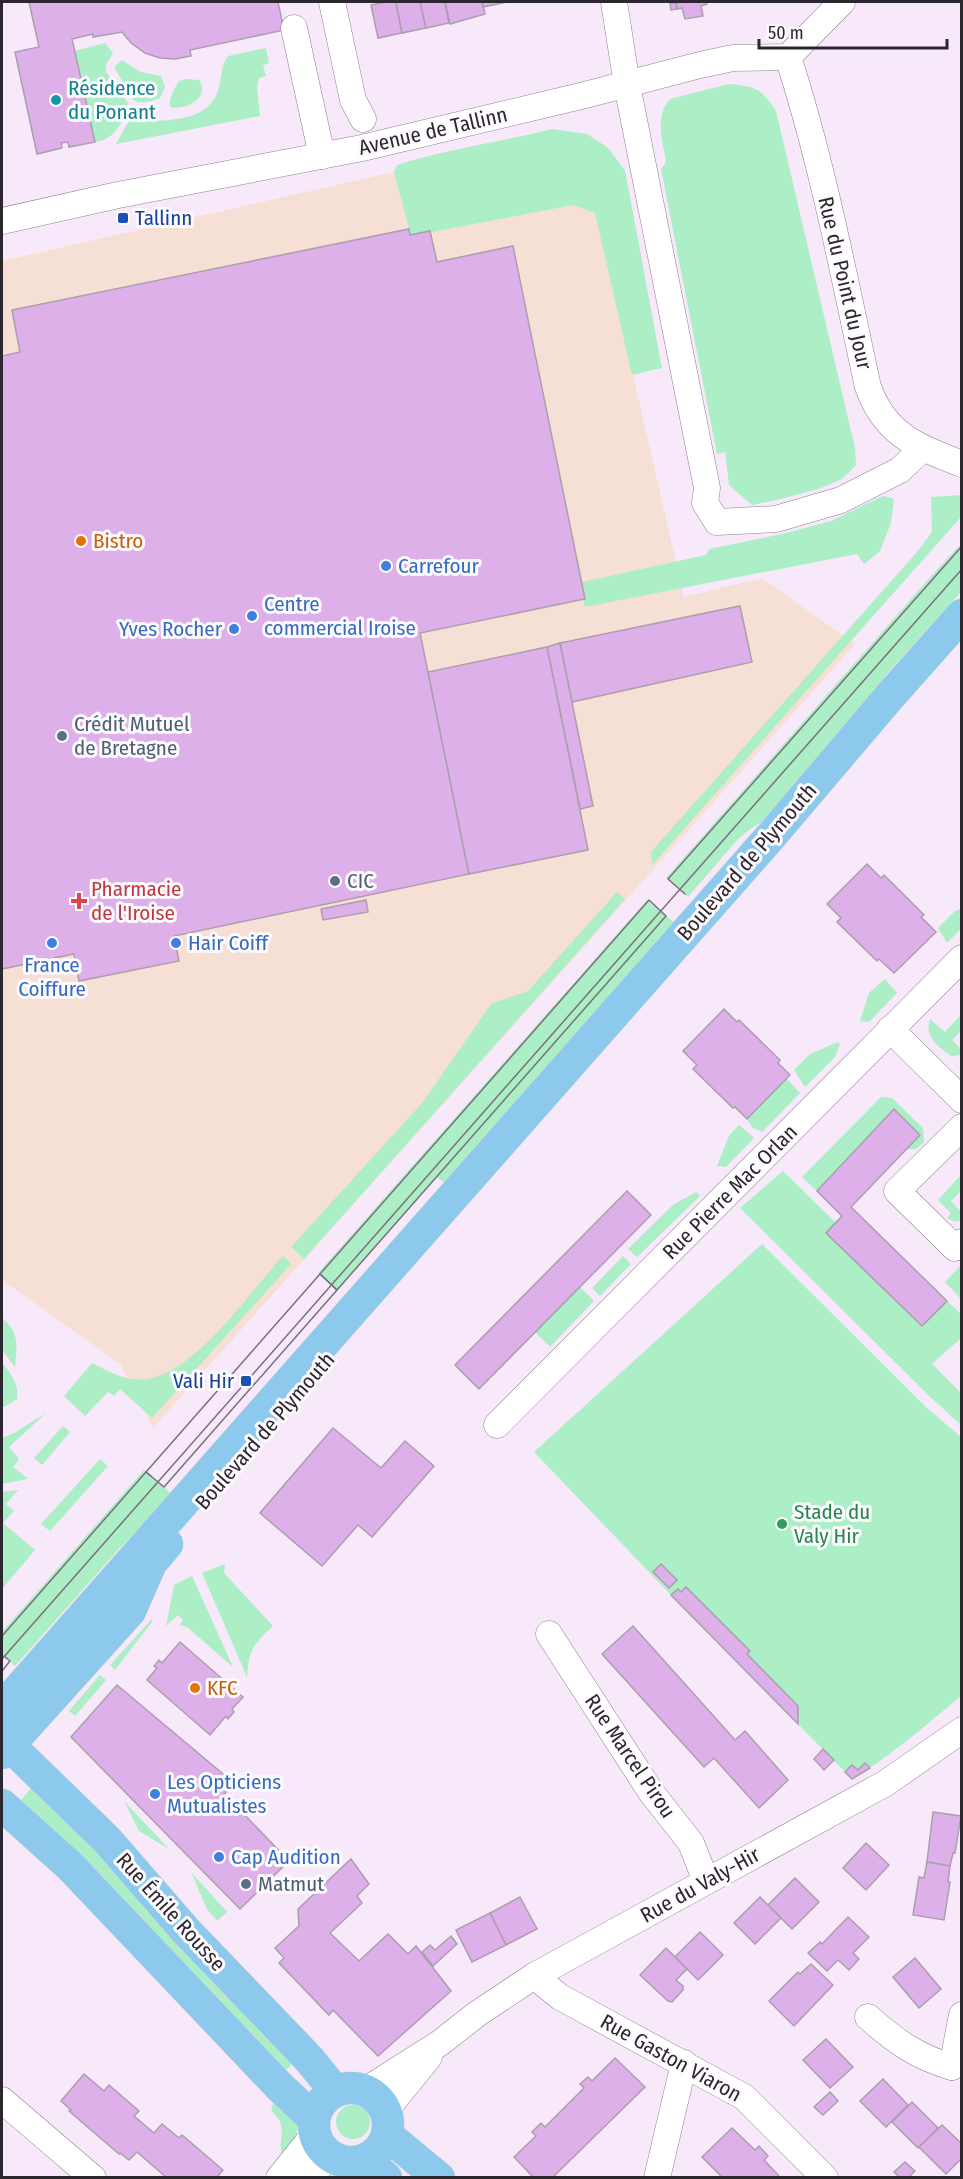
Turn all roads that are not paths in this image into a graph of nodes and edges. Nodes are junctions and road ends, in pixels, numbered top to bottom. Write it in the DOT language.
graph roads {
  1 [pos="332,2"];
  2 [pos="614,2"];
  3 [pos="842,2"];
  4 [pos="294,28"];
  5 [pos="788,57"];
  6 [pos="627,85"];
  7 [pos="363,119"];
  8 [pos="322,156"];
  9 [pos="2,221"];
  10 [pos="922,449"];
  11 [pos="962,464"];
  12 [pos="962,615"];
  13 [pos="962,958"];
  14 [pos="890,1029"];
  15 [pos="958,1088"];
  16 [pos="530,1108"];
  17 [pos="962,1127"];
  18 [pos="962,1242"];
  19 [pos="497,1425"];
  20 [pos="549,1634"];
  21 [pos="2,1708"];
  22 [pos="962,1730"];
  23 [pos="4,1745"];
  24 [pos="2,1805"];
  25 [pos="706,1881"];
  26 [pos="534,1976"];
  27 [pos="962,2015"];
  28 [pos="868,2017"];
  29 [pos="684,2063"];
  30 [pos="957,2074"];
  31 [pos="335,2091"];
  32 [pos="2,2100"];
  33 [pos="380,2112"];
  34 [pos="320,2136"];
  35 [pos="375,2169"];
  36 [pos="93,2178"];
  37 [pos="279,2178"];
  38 [pos="304,2178"];
  39 [pos="439,2178"];
  40 [pos="657,2178"];
  41 [pos="825,2178"];
  1 -- 7 [label="street"];
  2 -- 6 [label="street"];
  3 -- 5 [label="street"];
  4 -- 8 [label="street"];
  5 -- 6 [label="street, Avenue de Tallinn"];
  5 -- 10 [label="street, Rue du Point du Jour"];
  6 -- 8 [label="street, Avenue de Tallinn"];
  6 -- 10 [label="street"];
  8 -- 9 [label="street, Avenue de Tallinn"];
  10 -- 11 [label="street, Rue du Point du Jour"];
  12 -- 16 [label="main road, Boulevard de Plymouth"];
  13 -- 14 [label="street, Rue Pierre Mac Orlan"];
  14 -- 15 [label="street"];
  14 -- 19 [label="street, Rue Pierre Mac Orlan"];
  16 -- 21 [label="main road, Boulevard de Plymouth"];
  16 -- 23 [label="main road, Boulevard de Plymouth"];
  17 -- 18 [label="street"];
  20 -- 25 [label="street, Rue Marcel Pirou"];
  22 -- 25 [label="street, Rue du Valy-Hir"];
  23 -- 31 [label="main road, Rue Émile Rousse"];
  24 -- 34 [label="main road, Rue Émile Rousse"];
  25 -- 26 [label="street, Rue du Valy-Hir"];
  26 -- 29 [label="street, Rue Gaston Viaron"];
  26 -- 33 [label="street, Rue du Valy-Hir"];
  27 -- 30 [label="street"];
  28 -- 30 [label="street"];
  29 -- 40 [label="street"];
  29 -- 41 [label="street, Rue Gaston Viaron"];
  31 -- 33 [label="main road"];
  31 -- 34 [label="main road"];
  32 -- 36 [label="street"];
  33 -- 35 [label="main road"];
  33 -- 39 [label="main road"];
  34 -- 35 [label="main road"];
  34 -- 37 [label="street"];
  34 -- 38 [label="street"];
}
